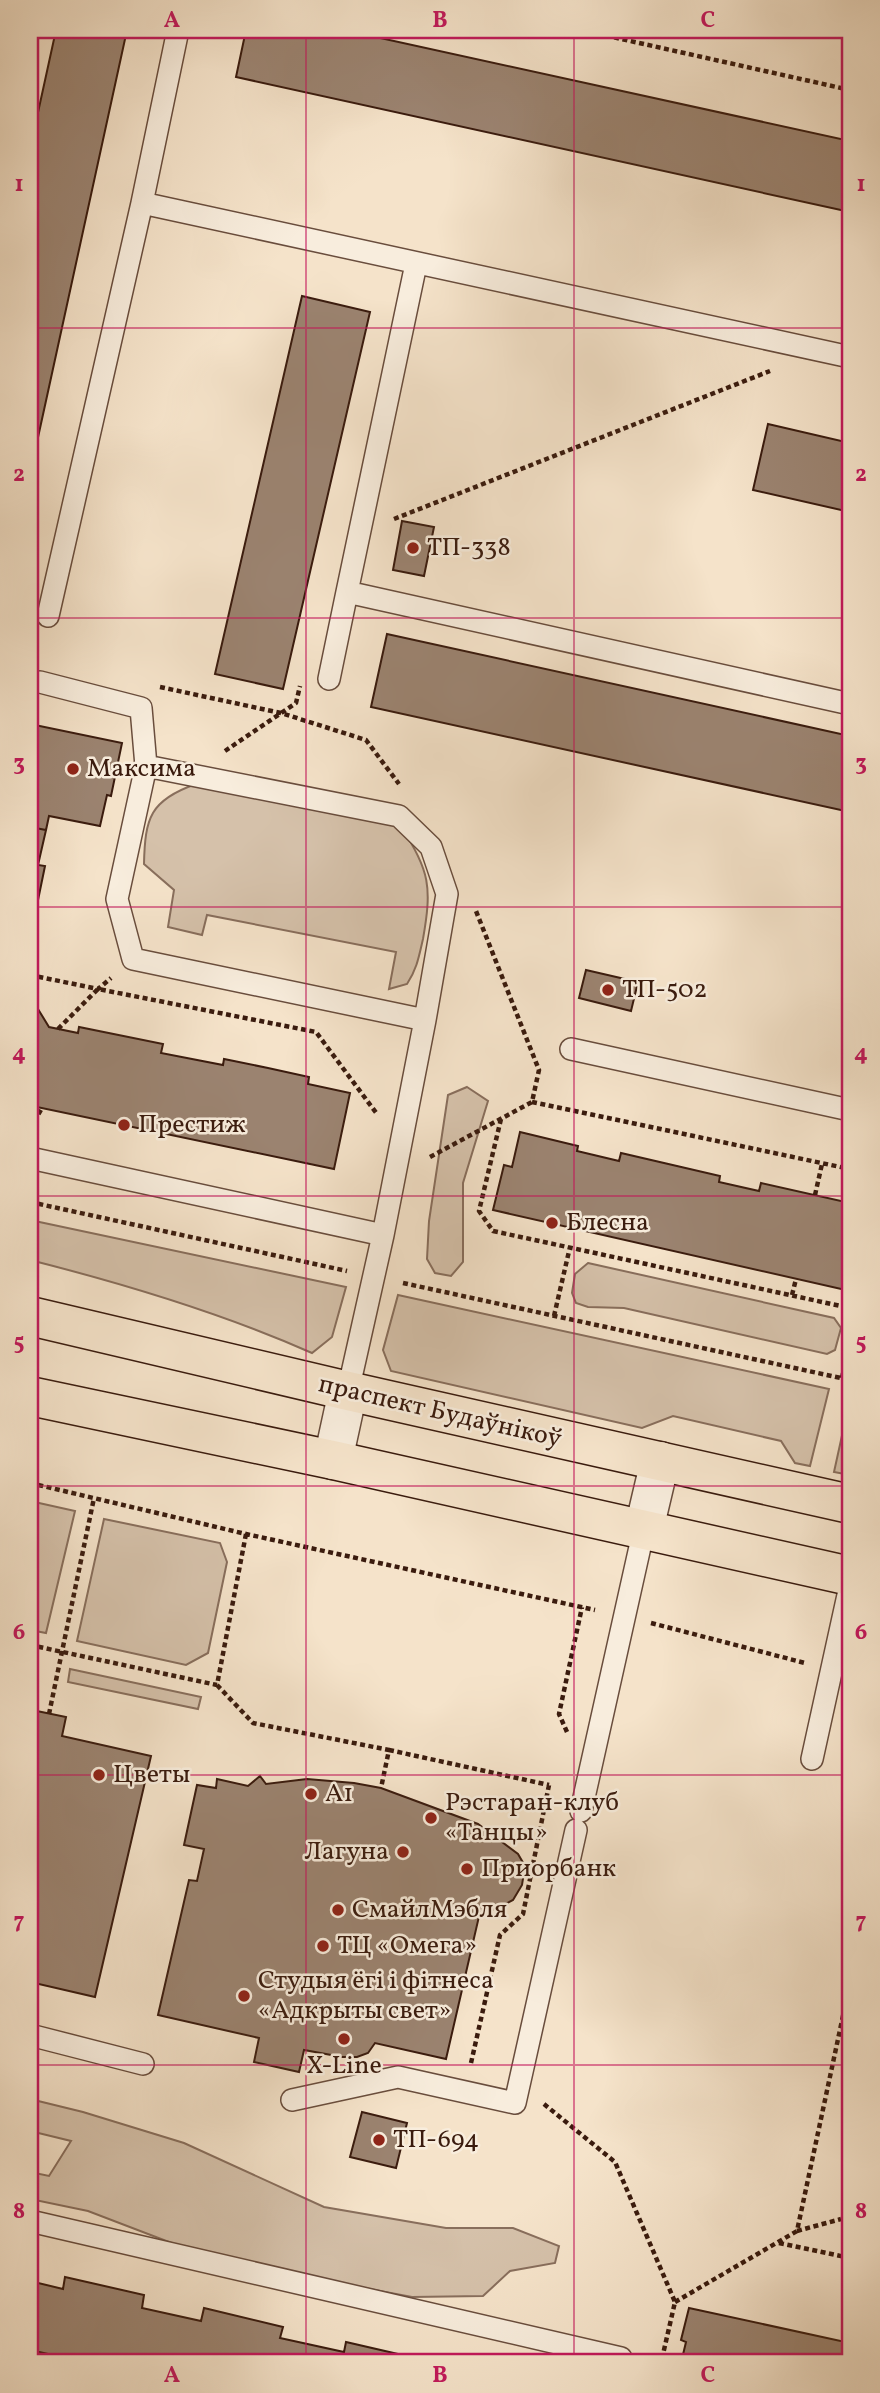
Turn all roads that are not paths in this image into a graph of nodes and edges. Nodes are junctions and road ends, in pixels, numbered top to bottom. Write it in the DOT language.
graph roads {
  1 [pos="178,30"];
  2 [pos="142,203"];
  3 [pos="416,264"];
  4 [pos="850,357"];
  5 [pos="347,592"];
  6 [pos="48,616"];
  7 [pos="329,679"];
  8 [pos="40,682"];
  9 [pos="850,704"];
  10 [pos="146,766"];
  11 [pos="425,1020"];
  12 [pos="571,1049"];
  13 [pos="850,1110"];
  14 [pos="30,1158"];
  15 [pos="383,1234"];
  16 [pos="30,1316"];
  17 [pos="348,1391"];
  18 [pos="30,1396"];
  19 [pos="333,1460"];
  20 [pos="660,1461"];
  21 [pos="850,1504"];
  22 [pos="644,1529"];
  23 [pos="850,1576"];
  24 [pos="850,1586"];
  25 [pos="812,1759"];
  26 [pos="30,2035"];
  27 [pos="143,2064"];
  28 [pos="292,2100"];
  29 [pos="30,2221"];
  30 [pos="621,2358"];
  1 -- 2 [label="lane"];
  2 -- 3 [label="lane"];
  2 -- 6 [label="lane"];
  3 -- 4 [label="lane"];
  3 -- 5 [label="lane"];
  5 -- 7 [label="lane"];
  5 -- 9 [label="lane"];
  8 -- 10 [label="lane"];
  10 -- 11 [label="lane"];
  10 -- 11 [label="lane"];
  11 -- 15 [label="lane"];
  12 -- 13 [label="lane"];
  14 -- 15 [label="lane"];
  15 -- 17 [label="lane"];
  16 -- 17 [label="main road, праспект Будаўнікоў"];
  17 -- 19 [label="street"];
  17 -- 20 [label="main road, праспект Будаўнікоў"];
  18 -- 19 [label="main road"];
  19 -- 22 [label="main road"];
  20 -- 21 [label="main road, праспект Будаўнікоў"];
  20 -- 22 [label="street"];
  22 -- 23 [label="main road"];
  22 -- 28 [label="lane"];
  24 -- 25 [label="lane"];
  26 -- 27 [label="lane"];
  29 -- 30 [label="lane"];
}
